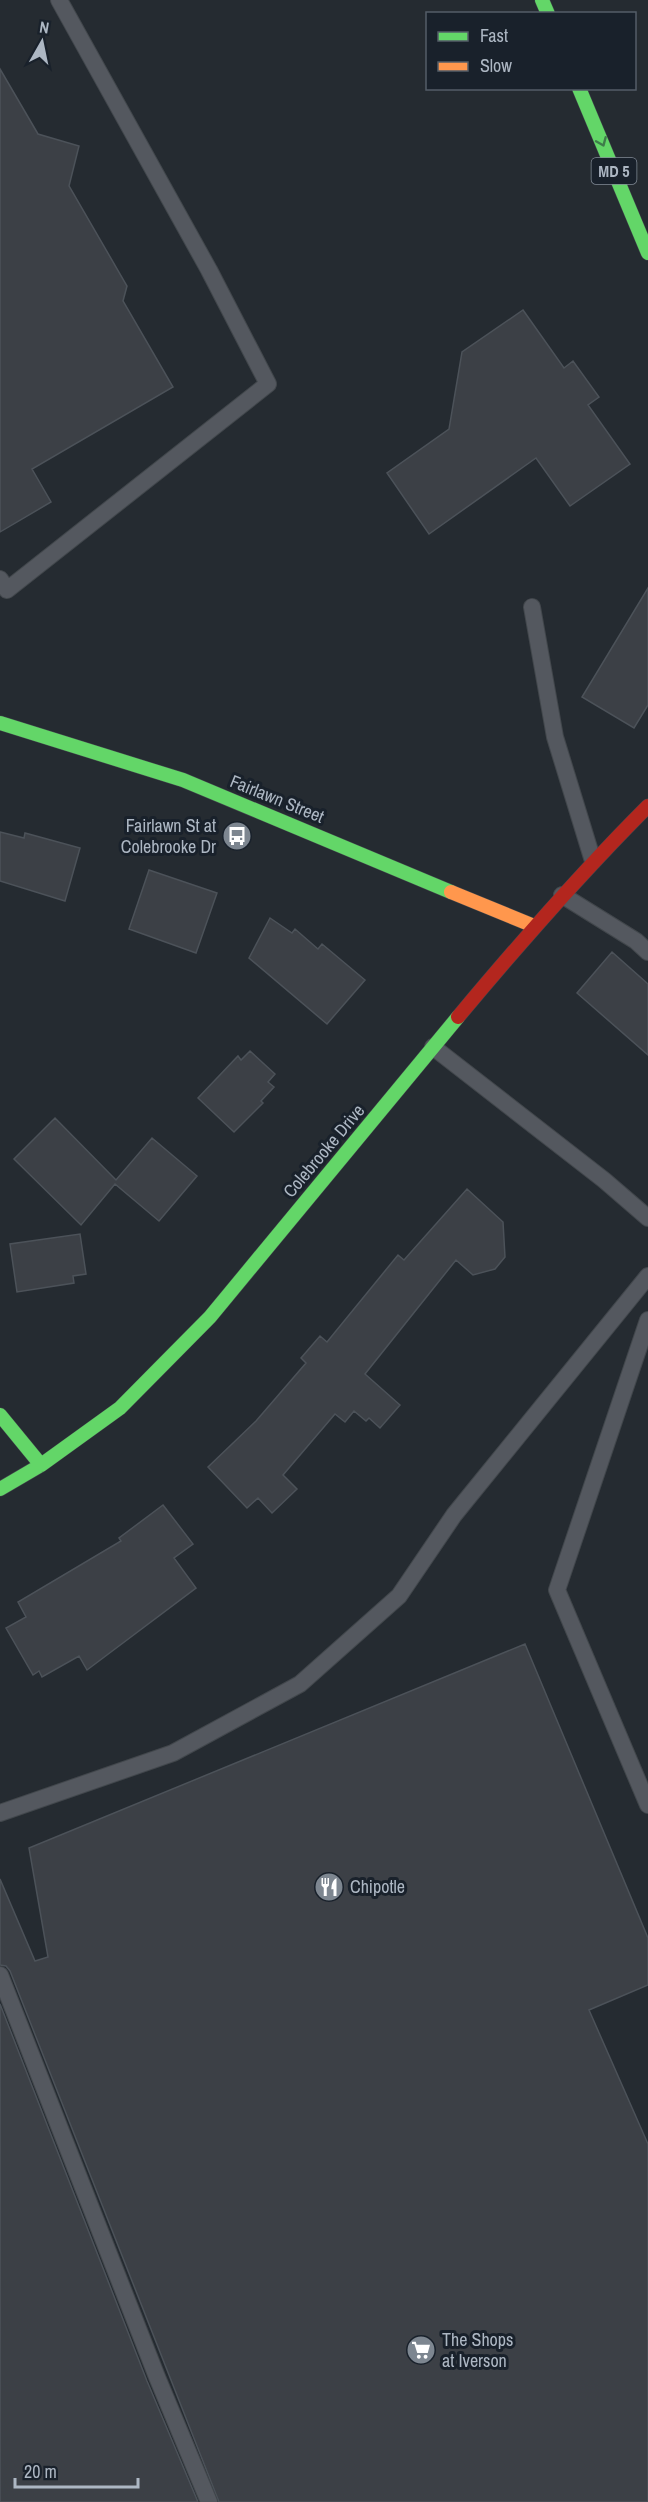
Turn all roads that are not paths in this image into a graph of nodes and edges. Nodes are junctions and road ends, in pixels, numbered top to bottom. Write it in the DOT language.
graph roads {
  1 [pos="59,0"];
  2 [pos="580,90"];
  3 [pos="648,253"];
  4 [pos="0,579"];
  5 [pos="532,607"];
  6 [pos="0,723"];
  7 [pos="648,806"];
  8 [pos="592,861"];
  9 [pos="562,895"];
  10 [pos="534,926"];
  11 [pos="648,952"];
  12 [pos="433,1047"];
  13 [pos="645,1210"];
  14 [pos="648,1276"];
  15 [pos="648,1320"];
  16 [pos="0,1415"];
  17 [pos="41,1465"];
  18 [pos="0,1488"];
  19 [pos="648,1805"];
  20 [pos="0,1813"];
  21 [pos="0,1975"];
  22 [pos="209,2502"];
  1 -- 4 [label="lane"];
  2 -- 3 [label="main road, MD 5, one-way"];
  5 -- 8 [label="lane"];
  6 -- 10 [label="main road, Fairlawn Street"];
  7 -- 8 [label="main road, Colebrooke Drive"];
  8 -- 9 [label="main road, Colebrooke Drive"];
  9 -- 10 [label="main road, Colebrooke Drive"];
  9 -- 11 [label="lane"];
  10 -- 12 [label="main road, Colebrooke Drive"];
  12 -- 13 [label="lane"];
  12 -- 17 [label="main road, Colebrooke Drive"];
  14 -- 20 [label="lane"];
  15 -- 19 [label="lane"];
  16 -- 17 [label="main road"];
  17 -- 18 [label="main road, Colebrooke Drive"];
  21 -- 22 [label="lane"];
}
